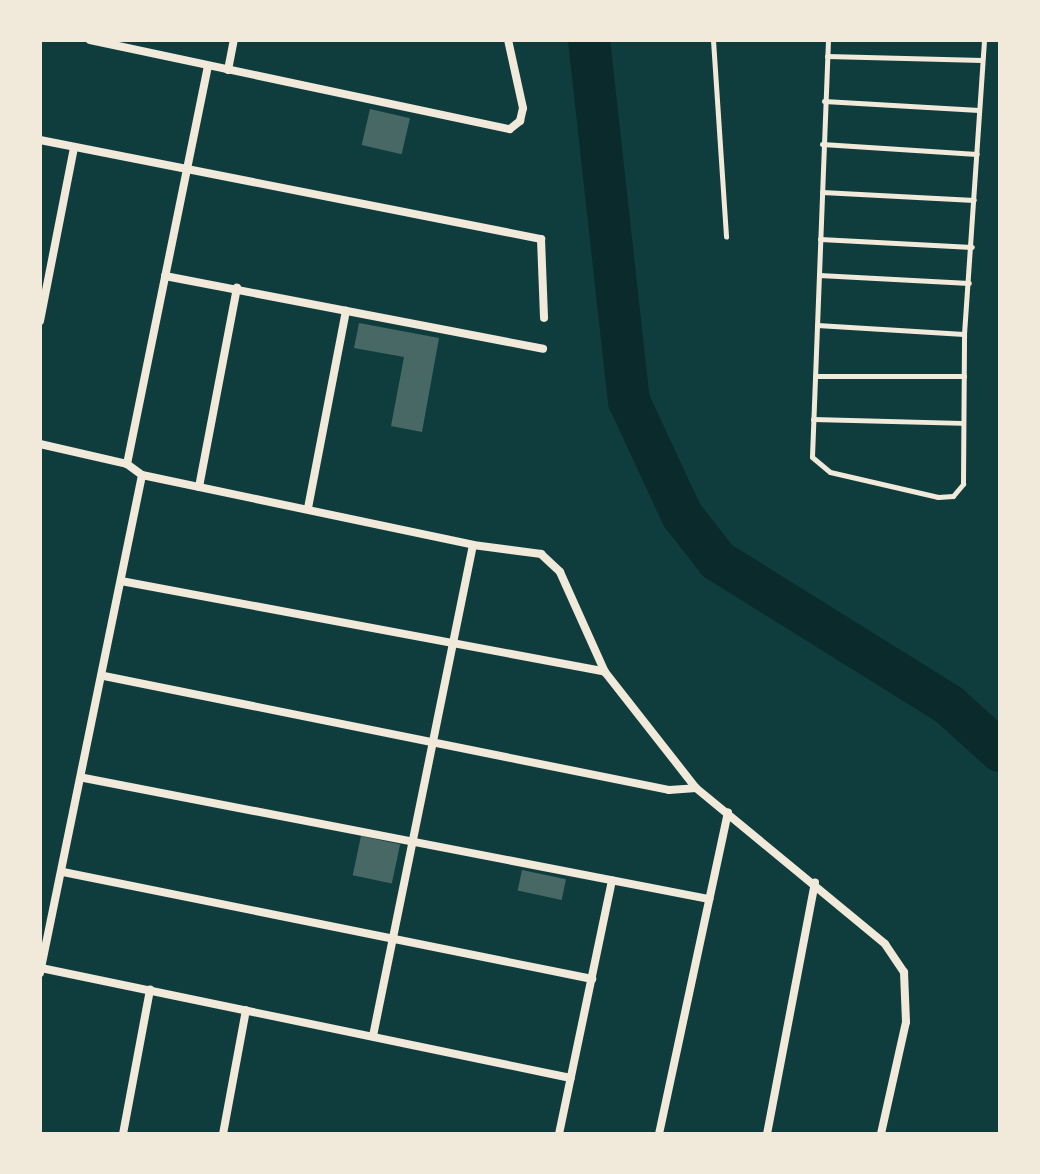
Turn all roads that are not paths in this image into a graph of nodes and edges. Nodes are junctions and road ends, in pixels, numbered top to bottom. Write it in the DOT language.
graph roads {
  1 [pos="90,40"];
  2 [pos="234,40"];
  3 [pos="508,40"];
  4 [pos="713,40"];
  5 [pos="828,40"];
  6 [pos="984,40"];
  7 [pos="138,45"];
  8 [pos="827,56"];
  9 [pos="983,61"];
  10 [pos="208,66"];
  11 [pos="228,70"];
  12 [pos="824,101"];
  13 [pos="979,110"];
  14 [pos="40,140"];
  15 [pos="822,144"];
  16 [pos="74,147"];
  17 [pos="977,154"];
  18 [pos="189,169"];
  19 [pos="822,192"];
  20 [pos="974,200"];
  21 [pos="726,237"];
  22 [pos="820,239"];
  23 [pos="972,247"];
  24 [pos="819,275"];
  25 [pos="165,276"];
  26 [pos="970,283"];
  27 [pos="237,288"];
  28 [pos="346,311"];
  29 [pos="544,318"];
  30 [pos="40,321"];
  31 [pos="817,325"];
  32 [pos="964,334"];
  33 [pos="543,349"];
  34 [pos="815,376"];
  35 [pos="964,376"];
  36 [pos="813,419"];
  37 [pos="961,423"];
  38 [pos="40,444"];
  39 [pos="127,464"];
  40 [pos="142,475"];
  41 [pos="199,487"];
  42 [pos="308,508"];
  43 [pos="473,545"];
  44 [pos="121,581"];
  45 [pos="452,645"];
  46 [pos="605,672"];
  47 [pos="104,676"];
  48 [pos="432,740"];
  49 [pos="84,778"];
  50 [pos="696,788"];
  51 [pos="728,812"];
  52 [pos="413,842"];
  53 [pos="63,872"];
  54 [pos="612,880"];
  55 [pos="815,883"];
  56 [pos="709,899"];
  57 [pos="395,939"];
  58 [pos="41,970"];
  59 [pos="592,979"];
  60 [pos="150,990"];
  61 [pos="246,1010"];
  62 [pos="373,1036"];
  63 [pos="571,1078"];
  64 [pos="123,1134"];
  65 [pos="223,1134"];
  66 [pos="559,1134"];
  67 [pos="659,1134"];
  68 [pos="767,1134"];
  69 [pos="881,1134"];
  1 -- 7 [label="street"];
  2 -- 11 [label="street"];
  3 -- 11 [label="street"];
  4 -- 21 [label="lane"];
  5 -- 8 [label="lane"];
  6 -- 9 [label="lane"];
  7 -- 10 [label="street"];
  8 -- 9 [label="lane"];
  8 -- 12 [label="lane"];
  9 -- 13 [label="lane"];
  10 -- 11 [label="street"];
  10 -- 18 [label="street"];
  12 -- 13 [label="lane"];
  12 -- 15 [label="lane"];
  13 -- 17 [label="lane"];
  14 -- 16 [label="street"];
  15 -- 17 [label="lane"];
  15 -- 19 [label="lane"];
  16 -- 18 [label="street"];
  16 -- 30 [label="street"];
  17 -- 20 [label="lane"];
  18 -- 25 [label="street"];
  18 -- 29 [label="street"];
  19 -- 20 [label="lane"];
  19 -- 22 [label="lane"];
  20 -- 23 [label="lane"];
  22 -- 23 [label="lane"];
  22 -- 24 [label="lane"];
  23 -- 26 [label="lane"];
  24 -- 26 [label="lane"];
  24 -- 31 [label="lane"];
  25 -- 27 [label="street"];
  25 -- 39 [label="street"];
  26 -- 32 [label="lane"];
  27 -- 28 [label="street"];
  27 -- 41 [label="street"];
  28 -- 33 [label="street"];
  28 -- 42 [label="street"];
  31 -- 32 [label="lane"];
  31 -- 34 [label="lane"];
  32 -- 35 [label="lane"];
  34 -- 35 [label="lane"];
  34 -- 36 [label="lane"];
  35 -- 37 [label="lane"];
  36 -- 37 [label="lane"];
  36 -- 37 [label="lane"];
  38 -- 39 [label="street"];
  39 -- 40 [label="street"];
  40 -- 41 [label="street"];
  40 -- 44 [label="street"];
  41 -- 42 [label="street"];
  42 -- 43 [label="street"];
  43 -- 45 [label="street"];
  43 -- 46 [label="street"];
  44 -- 45 [label="street"];
  44 -- 47 [label="street"];
  45 -- 46 [label="street"];
  45 -- 48 [label="street"];
  46 -- 50 [label="street"];
  47 -- 48 [label="street"];
  47 -- 49 [label="street"];
  48 -- 50 [label="street"];
  48 -- 52 [label="street"];
  49 -- 52 [label="street"];
  49 -- 53 [label="street"];
  50 -- 51 [label="street"];
  51 -- 55 [label="street"];
  51 -- 56 [label="street"];
  52 -- 54 [label="street"];
  52 -- 57 [label="street"];
  53 -- 57 [label="street"];
  53 -- 58 [label="street"];
  54 -- 56 [label="street"];
  54 -- 59 [label="street"];
  55 -- 68 [label="street"];
  55 -- 69 [label="street"];
  56 -- 67 [label="street"];
  57 -- 59 [label="street"];
  57 -- 62 [label="street"];
  58 -- 60 [label="street"];
  59 -- 63 [label="street"];
  60 -- 61 [label="street"];
  60 -- 64 [label="street"];
  61 -- 62 [label="street"];
  61 -- 65 [label="street"];
  62 -- 63 [label="street"];
  63 -- 66 [label="street"];
}
